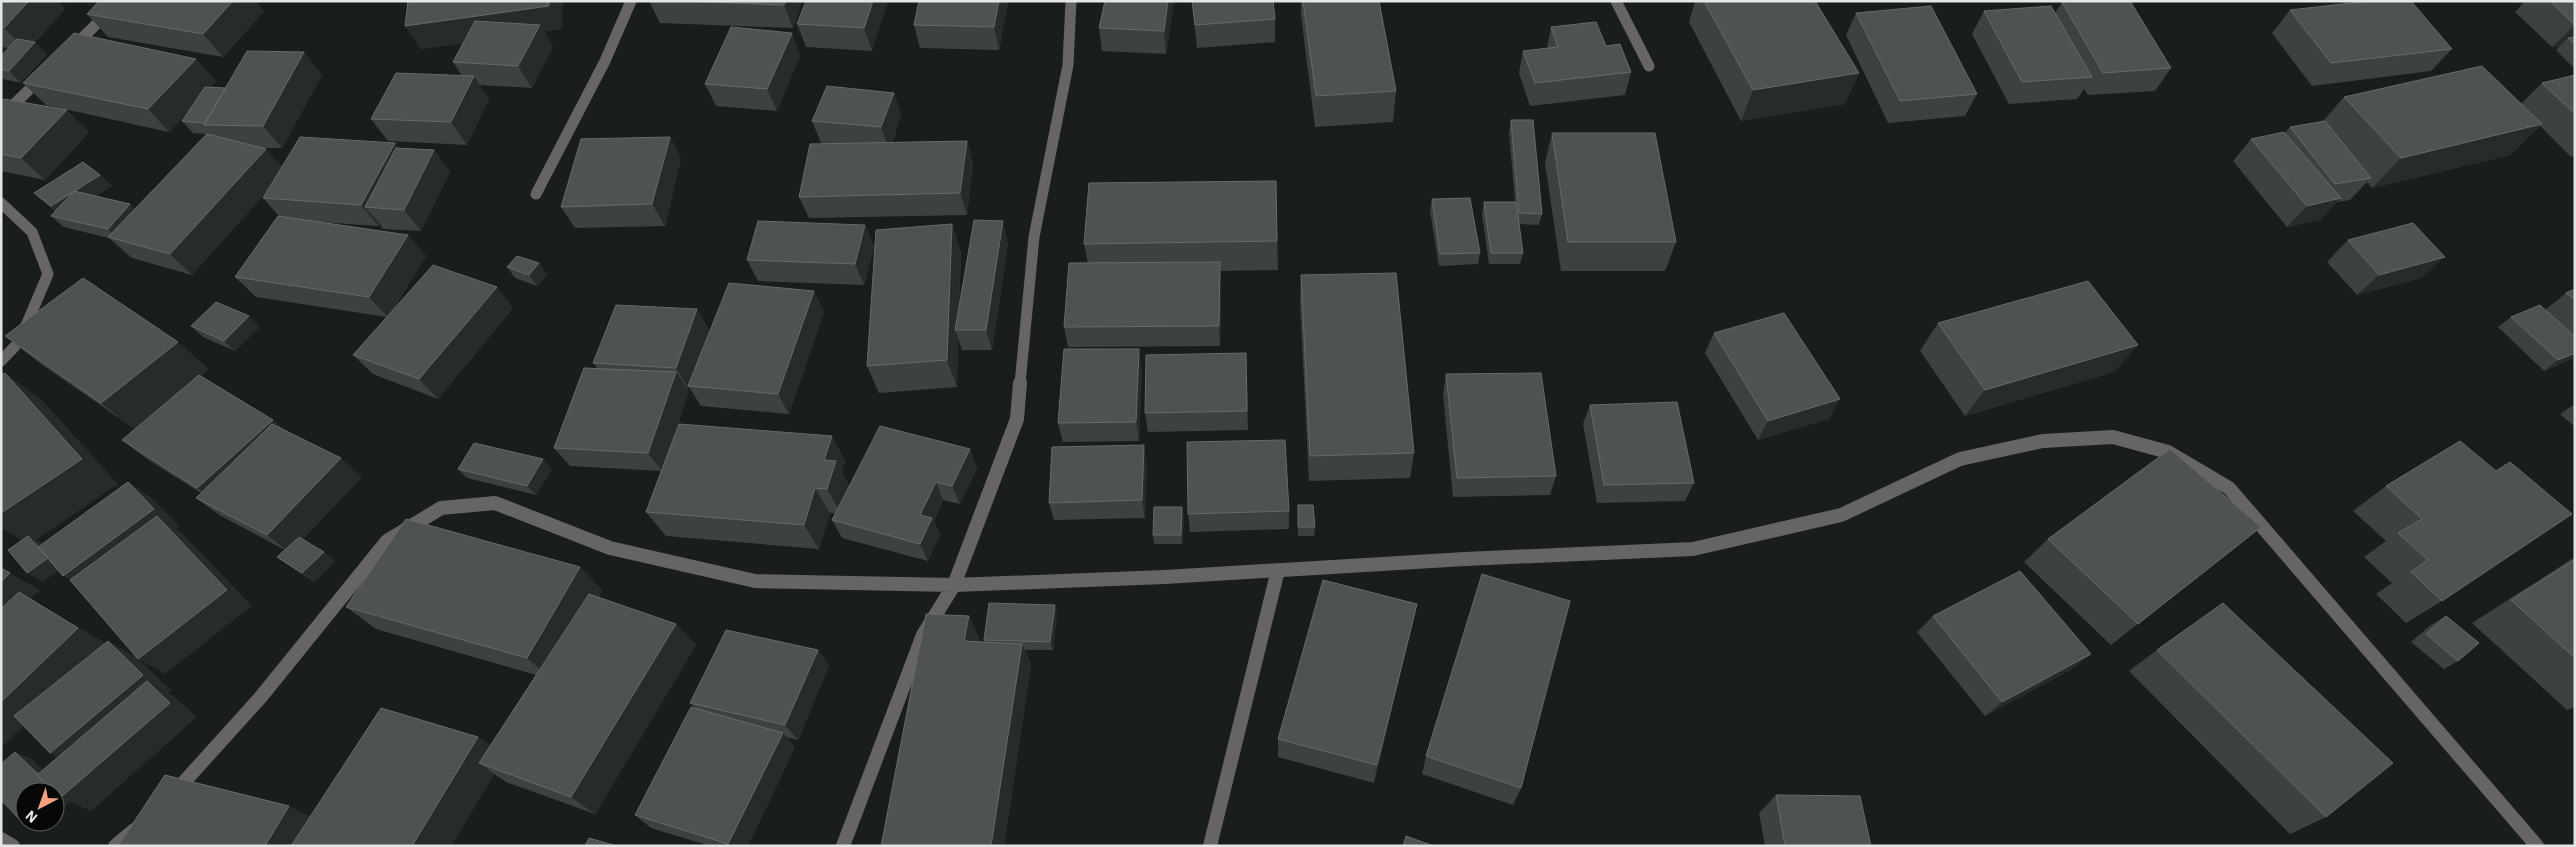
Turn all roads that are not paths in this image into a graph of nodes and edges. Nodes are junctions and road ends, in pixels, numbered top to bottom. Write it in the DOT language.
graph roads {
  1 [pos="120,1"];
  2 [pos="631,1"];
  3 [pos="1071,1"];
  4 [pos="1616,1"];
  5 [pos="64,56"];
  6 [pos="1650,66"];
  7 [pos="50,70"];
  8 [pos="1,117"];
  9 [pos="536,194"];
  10 [pos="1,204"];
  11 [pos="1,361"];
  12 [pos="1278,570"];
  13 [pos="954,584"];
  14 [pos="166,802"];
  15 [pos="145,821"];
  16 [pos="1,839"];
  17 [pos="13,846"];
  18 [pos="115,846"];
  19 [pos="843,846"];
  20 [pos="1210,846"];
  21 [pos="2537,846"];
  1 -- 5 [label="street"];
  2 -- 9 [label="street"];
  3 -- 13 [label="street"];
  4 -- 6 [label="street"];
  7 -- 8 [label="street"];
  10 -- 11 [label="street"];
  12 -- 13 [label="street"];
  12 -- 20 [label="street"];
  12 -- 21 [label="street"];
  13 -- 14 [label="street"];
  13 -- 19 [label="street"];
  15 -- 18 [label="street"];
  16 -- 17 [label="street"];
}
